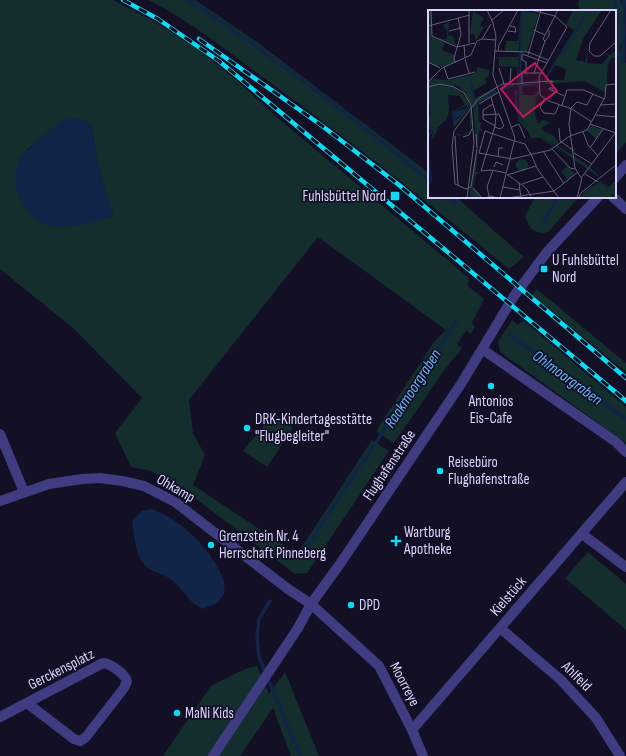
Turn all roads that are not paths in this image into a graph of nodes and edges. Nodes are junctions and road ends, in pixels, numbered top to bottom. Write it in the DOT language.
graph roads {
  1 [pos="626,165"];
  2 [pos="616,177"];
  3 [pos="597,198"];
  4 [pos="613,198"];
  5 [pos="626,209"];
  6 [pos="482,349"];
  7 [pos="0,434"];
  8 [pos="626,452"];
  9 [pos="626,482"];
  10 [pos="24,492"];
  11 [pos="0,501"];
  12 [pos="582,534"];
  13 [pos="626,567"];
  14 [pos="311,604"];
  15 [pos="500,628"];
  16 [pos="27,703"];
  17 [pos="0,717"];
  18 [pos="412,730"];
  19 [pos="213,756"];
  20 [pos="423,756"];
  21 [pos="620,756"];
  1 -- 2 [label="street"];
  3 -- 6 [label="street, Flughafenstraße"];
  4 -- 5 [label="street"];
  6 -- 8 [label="street"];
  6 -- 14 [label="street, Flughafenstraße"];
  7 -- 10 [label="street"];
  9 -- 12 [label="street, Kielstück"];
  10 -- 11 [label="street, Ohkamp"];
  10 -- 14 [label="street, Ohkamp"];
  12 -- 13 [label="street"];
  12 -- 15 [label="street, Kielstück"];
  14 -- 18 [label="street, Moorreye"];
  14 -- 19 [label="street, Flughafenstraße"];
  15 -- 18 [label="street, Kielstück"];
  15 -- 21 [label="street, Ahlfeld"];
  16 -- 16 [label="street, Gerckensplatz"];
  16 -- 17 [label="street, Gerckensplatz"];
  18 -- 20 [label="street, Moorreye"];
}
